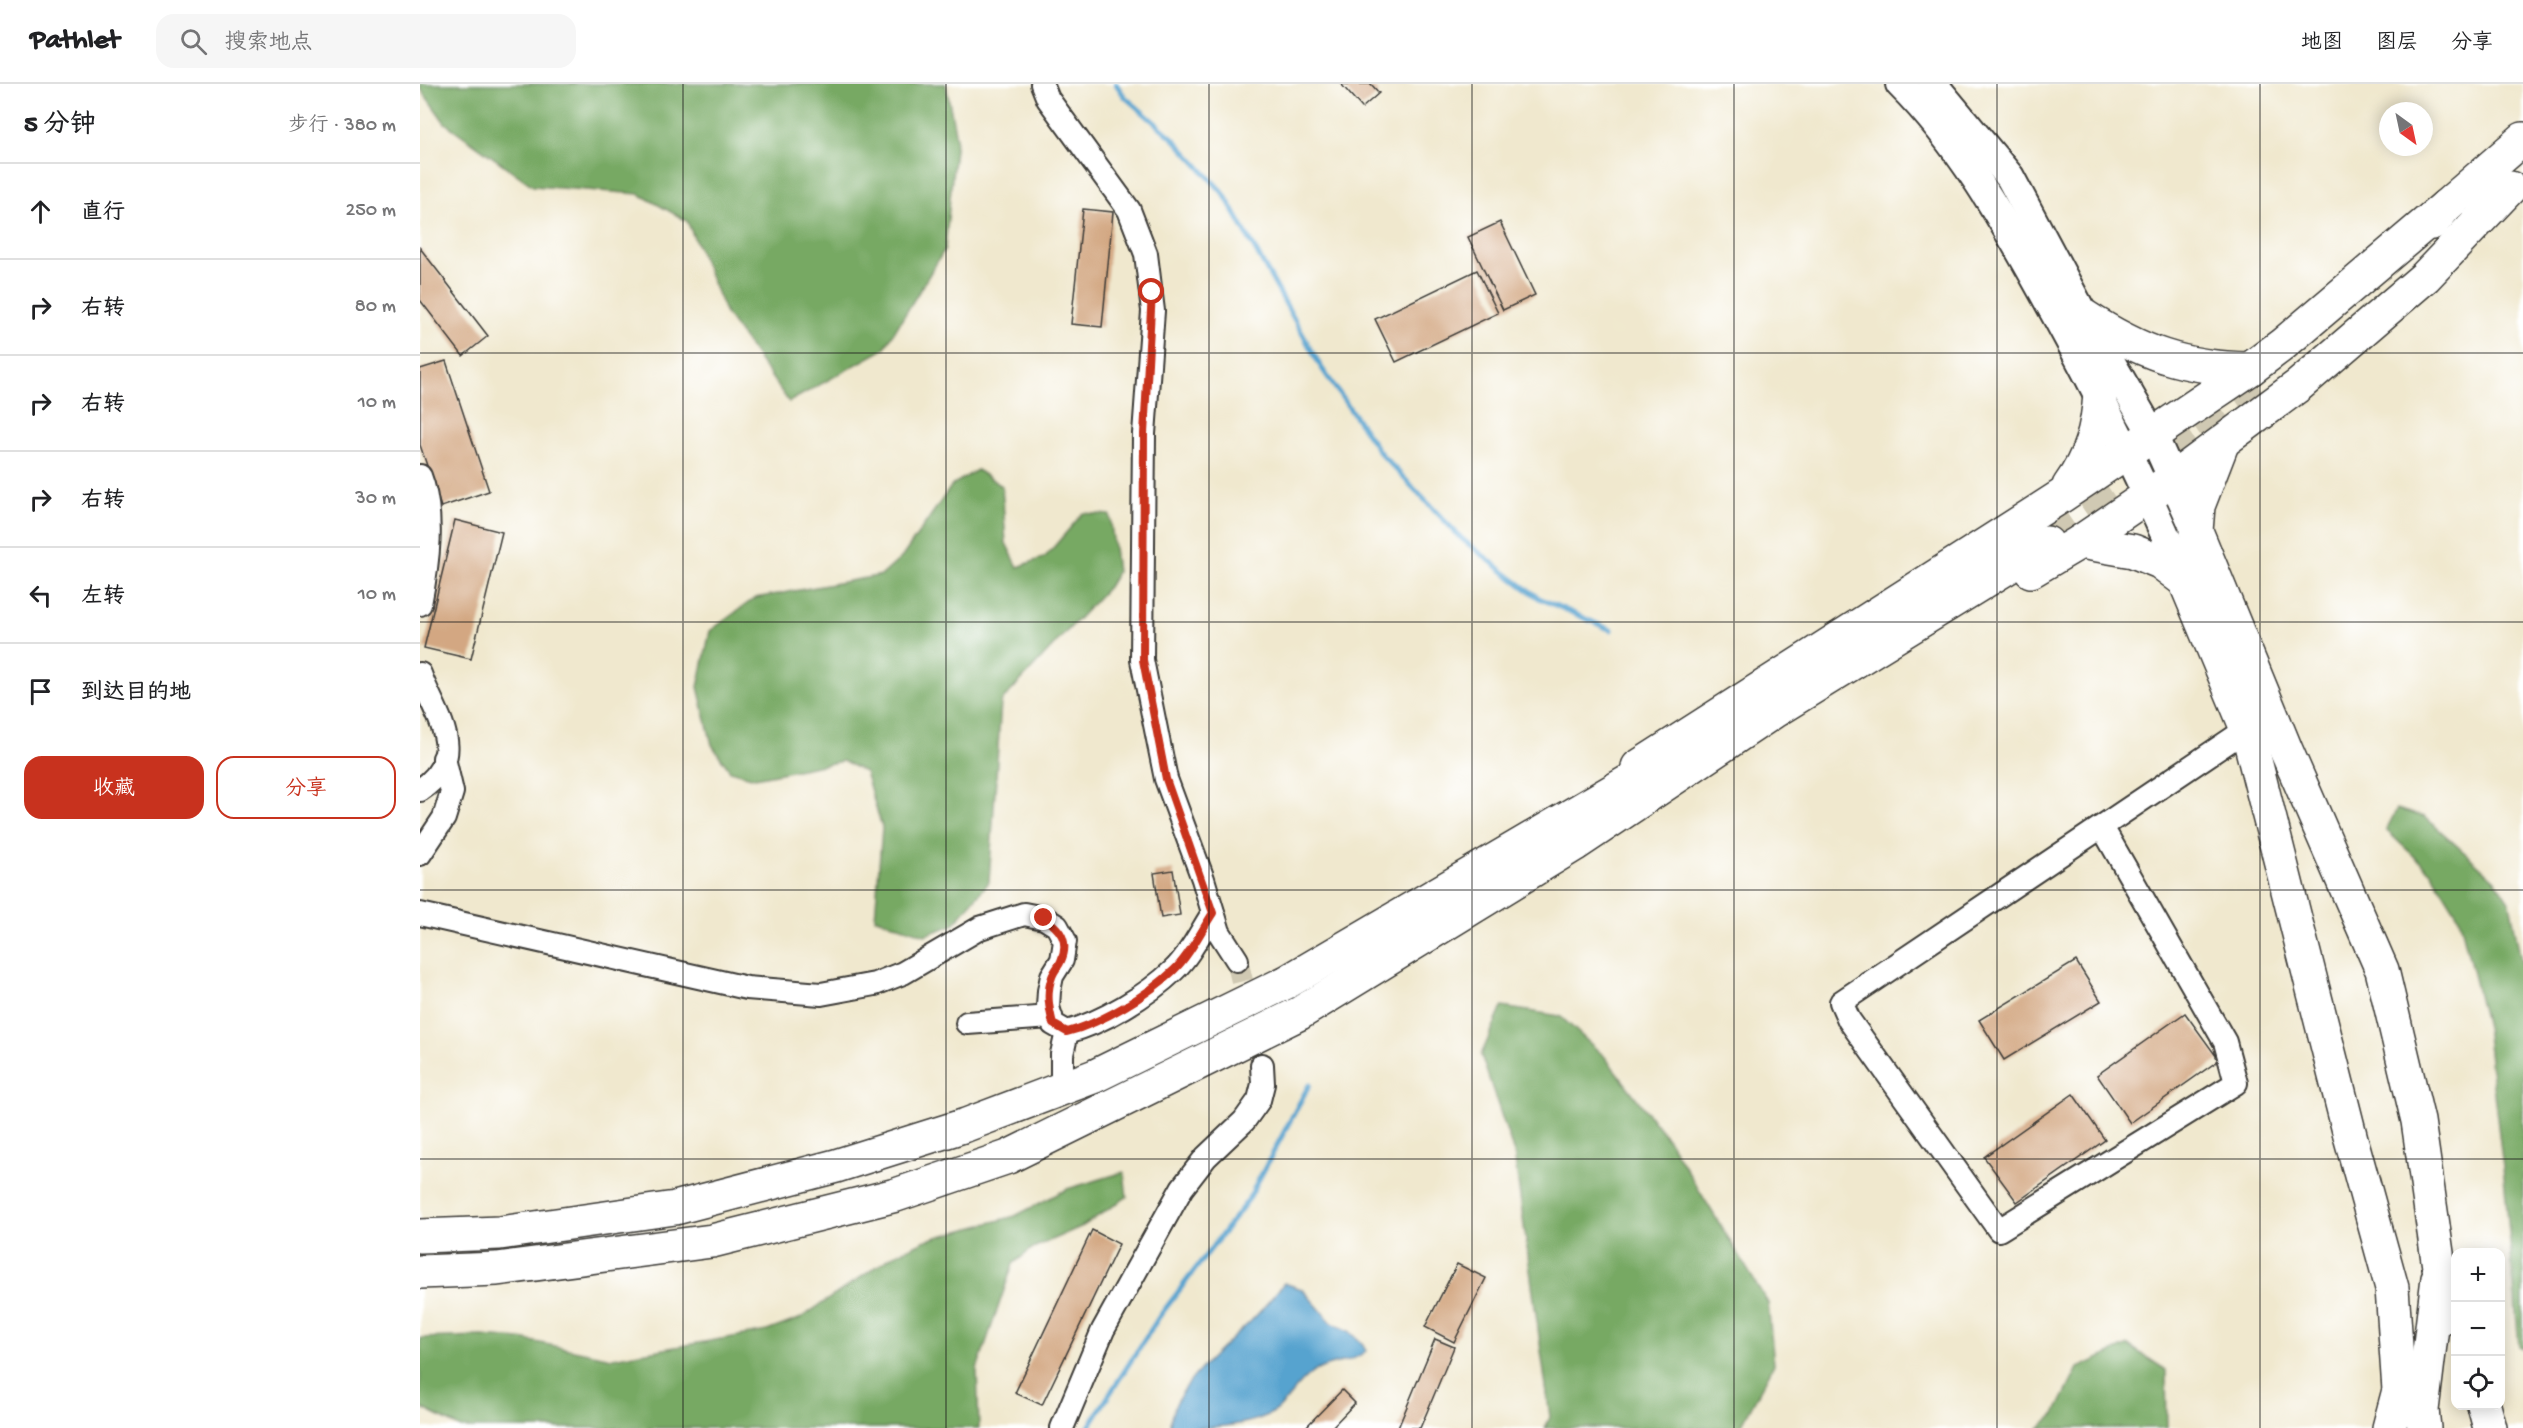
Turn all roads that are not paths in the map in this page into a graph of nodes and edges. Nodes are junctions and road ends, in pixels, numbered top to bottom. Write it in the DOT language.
graph roads {
  1 [pos="1042,84"];
  2 [pos="1900,84"];
  3 [pos="1933,84"];
  4 [pos="2523,139"];
  5 [pos="2516,182"];
  6 [pos="2084,316"];
  7 [pos="2258,382"];
  8 [pos="2100,393"];
  9 [pos="2140,443"];
  10 [pos="2223,443"];
  11 [pos="420,476"];
  12 [pos="2160,487"];
  13 [pos="2063,495"];
  14 [pos="2196,531"];
  15 [pos="2040,537"];
  16 [pos="2079,542"];
  17 [pos="2185,581"];
  18 [pos="420,604"];
  19 [pos="420,674"];
  20 [pos="2247,729"];
  21 [pos="444,758"];
  22 [pos="420,790"];
  23 [pos="2102,826"];
  24 [pos="1568,833"];
  25 [pos="420,854"];
  26 [pos="1213,913"];
  27 [pos="420,914"];
  28 [pos="1237,960"];
  29 [pos="967,1023"];
  30 [pos="1059,1024"];
  31 [pos="1262,1065"];
  32 [pos="1062,1089"];
  33 [pos="420,1236"];
  34 [pos="2439,1267"];
  35 [pos="420,1272"];
  36 [pos="2451,1303"];
  37 [pos="2398,1390"];
  38 [pos="2485,1410"];
  39 [pos="1062,1428"];
  40 [pos="2390,1428"];
  41 [pos="2403,1428"];
  42 [pos="2424,1428"];
  43 [pos="2490,1428"];
  1 -- 26 [label="street"];
  2 -- 8 [label="main road"];
  3 -- 6 [label="main road"];
  4 -- 7 [label="highway"];
  5 -- 7 [label="highway"];
  5 -- 10 [label="highway"];
  6 -- 7 [label="highway"];
  6 -- 9 [label="main road"];
  7 -- 9 [label="highway"];
  8 -- 9 [label="main road"];
  8 -- 13 [label="highway"];
  9 -- 12 [label="main road"];
  9 -- 13 [label="highway"];
  10 -- 12 [label="highway"];
  10 -- 14 [label="highway"];
  11 -- 18 [label="street"];
  12 -- 14 [label="main road"];
  12 -- 16 [label="highway"];
  12 -- 17 [label="main road"];
  13 -- 24 [label="highway"];
  14 -- 34 [label="highway"];
  15 -- 24 [label="highway"];
  16 -- 17 [label="highway"];
  16 -- 24 [label="highway"];
  17 -- 20 [label="highway"];
  19 -- 21 [label="street"];
  20 -- 23 [label="street"];
  20 -- 37 [label="highway"];
  21 -- 22 [label="street"];
  21 -- 25 [label="street"];
  23 -- 23 [label="street"];
  24 -- 32 [label="highway"];
  24 -- 35 [label="highway"];
  26 -- 28 [label="street"];
  26 -- 30 [label="street"];
  27 -- 30 [label="street"];
  29 -- 30 [label="street"];
  30 -- 32 [label="street"];
  31 -- 39 [label="street"];
  32 -- 33 [label="highway"];
  34 -- 36 [label="highway"];
  34 -- 42 [label="highway"];
  37 -- 40 [label="highway"];
  37 -- 41 [label="highway"];
  38 -- 43 [label="highway"];
}
